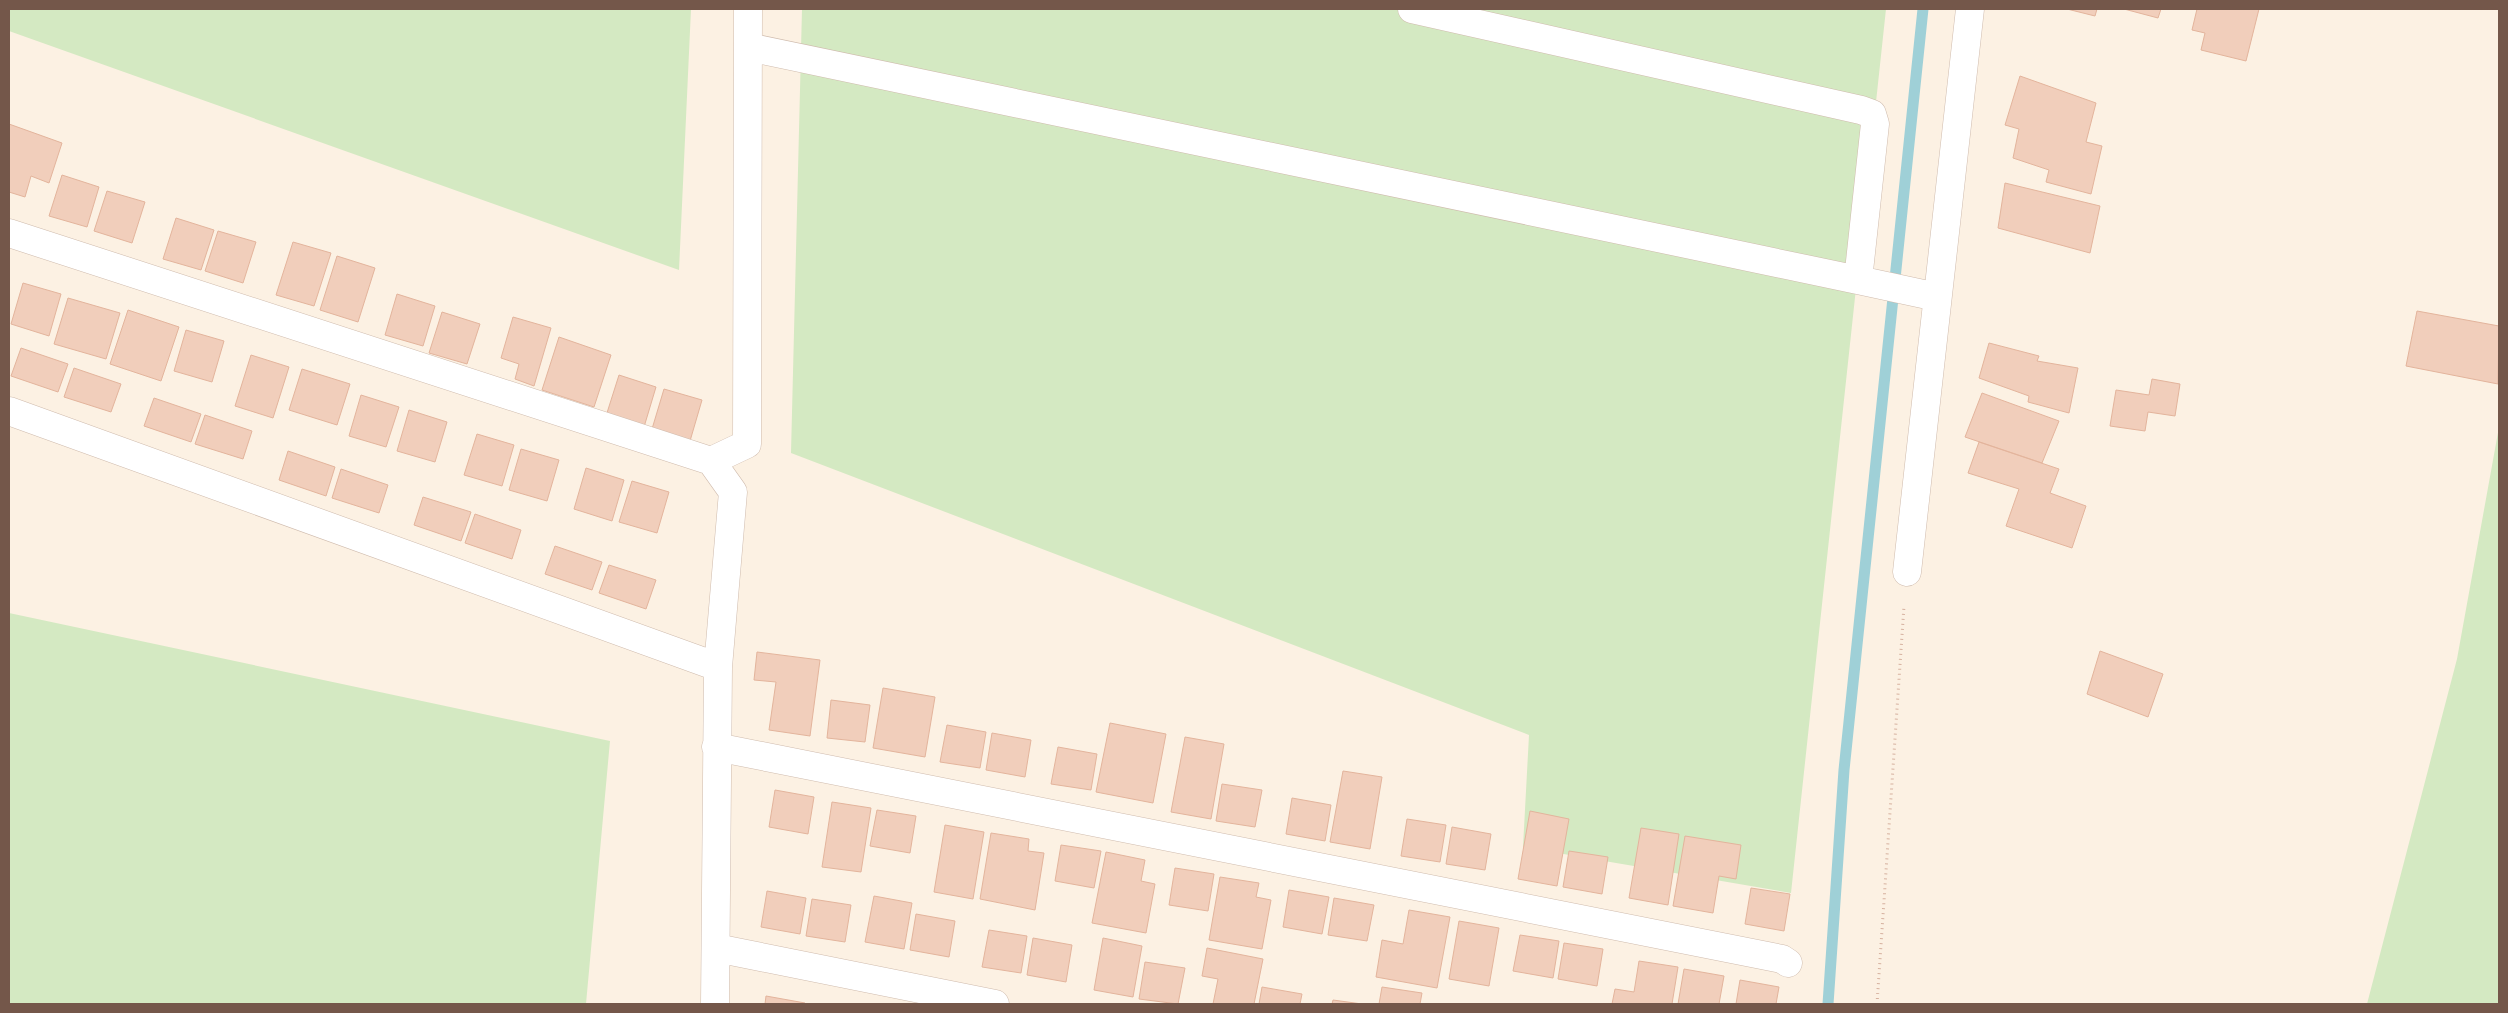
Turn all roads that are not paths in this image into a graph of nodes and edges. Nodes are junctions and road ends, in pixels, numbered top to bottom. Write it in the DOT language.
graph roads {
  1 [pos="748,9"];
  2 [pos="1412,9"];
  3 [pos="1970,9"];
  4 [pos="748,47"];
  5 [pos="9,233"];
  6 [pos="1858,280"];
  7 [pos="1937,297"];
  8 [pos="9,412"];
  9 [pos="711,461"];
  10 [pos="1907,572"];
  11 [pos="718,667"];
  12 [pos="716,747"];
  13 [pos="716,948"];
  14 [pos="1788,963"];
  15 [pos="715,1004"];
  16 [pos="995,1004"];
  1 -- 4 [label="street"];
  2 -- 6 [label="street"];
  3 -- 7 [label="street"];
  4 -- 6 [label="street"];
  4 -- 9 [label="street"];
  5 -- 9 [label="street"];
  6 -- 7 [label="street"];
  7 -- 10 [label="street"];
  8 -- 11 [label="street"];
  9 -- 11 [label="street"];
  11 -- 12 [label="street"];
  12 -- 13 [label="street"];
  12 -- 14 [label="street"];
  13 -- 15 [label="street"];
  13 -- 16 [label="street"];
}
